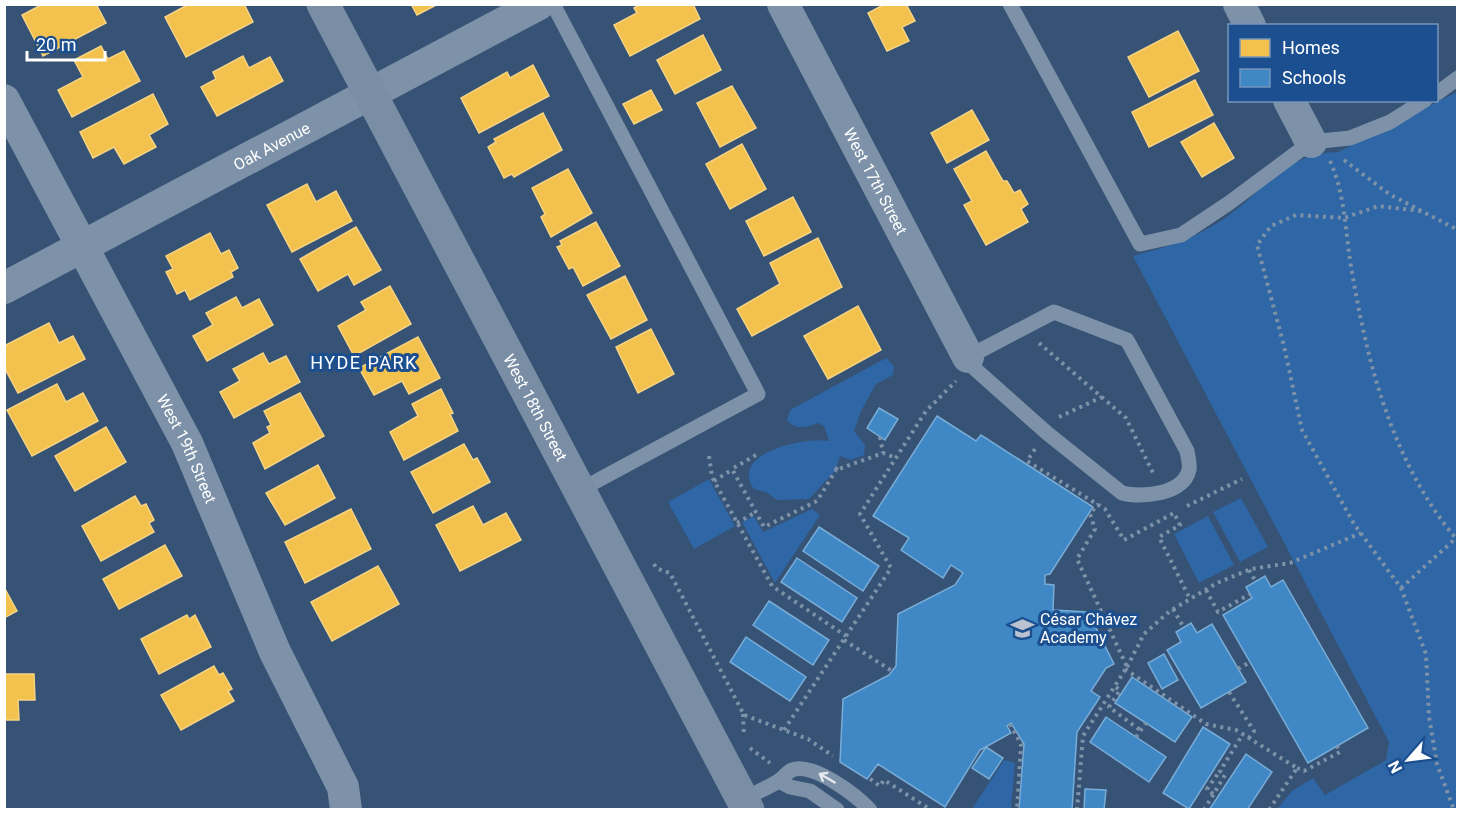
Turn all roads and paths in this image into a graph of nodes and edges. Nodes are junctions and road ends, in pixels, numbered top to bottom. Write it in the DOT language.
graph roads {
  1 [pos="323,4"];
  2 [pos="539,4"];
  3 [pos="553,4"];
  4 [pos="783,4"];
  5 [pos="1010,4"];
  6 [pos="1239,4"];
  7 [pos="1249,24"];
  8 [pos="1458,78"];
  9 [pos="370,92"];
  10 [pos="1438,93"];
  11 [pos="4,100"];
  12 [pos="1290,102"];
  13 [pos="1422,102"];
  14 [pos="1320,150"];
  15 [pos="1421,211"];
  16 [pos="1344,218"];
  17 [pos="1458,230"];
  18 [pos="83,247"];
  19 [pos="4,288"];
  20 [pos="1083,322"];
  21 [pos="972,363"];
  22 [pos="880,437"];
  23 [pos="883,453"];
  24 [pos="756,455"];
  25 [pos="710,456"];
  26 [pos="896,458"];
  27 [pos="733,469"];
  28 [pos="1242,479"];
  29 [pos="714,480"];
  30 [pos="580,489"];
  31 [pos="1162,491"];
  32 [pos="1098,504"];
  33 [pos="756,512"];
  34 [pos="1174,513"];
  35 [pos="737,523"];
  36 [pos="1361,533"];
  37 [pos="1456,540"];
  38 [pos="651,557"];
  39 [pos="1249,570"];
  40 [pos="1256,582"];
  41 [pos="1401,588"];
  42 [pos="1205,590"];
  43 [pos="1250,594"];
  44 [pos="1190,599"];
  45 [pos="1173,609"];
  46 [pos="1184,628"];
  47 [pos="845,638"];
  48 [pos="1250,662"];
  49 [pos="1126,668"];
  50 [pos="1238,669"];
  51 [pos="892,672"];
  52 [pos="1116,687"];
  53 [pos="1229,692"];
  54 [pos="743,713"];
  55 [pos="1146,723"];
  56 [pos="1010,724"];
  57 [pos="784,730"];
  58 [pos="1140,730"];
  59 [pos="1242,734"];
  60 [pos="1136,737"];
  61 [pos="1249,738"];
  62 [pos="1337,746"];
  63 [pos="835,757"];
  64 [pos="769,760"];
  65 [pos="1297,768"];
  66 [pos="1220,771"];
  67 [pos="862,774"];
  68 [pos="779,781"];
  69 [pos="1213,794"];
  70 [pos="739,806"];
  71 [pos="346,810"];
  72 [pos="837,810"];
  73 [pos="870,810"];
  74 [pos="931,810"];
  75 [pos="1017,810"];
  76 [pos="1077,810"];
  77 [pos="1203,810"];
  78 [pos="1269,810"];
  79 [pos="1454,810"];
  1 -- 9 [label="street, West 18th Street"];
  2 -- 9 [label="street, Oak Avenue"];
  3 -- 30 [label="lane"];
  4 -- 21 [label="street, West 17th Street"];
  5 -- 14 [label="lane"];
  6 -- 7 [label="street"];
  8 -- 10 [label="lane"];
  9 -- 18 [label="street, Oak Avenue"];
  9 -- 30 [label="street, West 18th Street"];
  11 -- 18 [label="street, West 19th Street"];
  12 -- 14 [label="street"];
  13 -- 14 [label="lane"];
  14 -- 15 [label="path"];
  14 -- 16 [label="path"];
  15 -- 16 [label="path"];
  15 -- 17 [label="path"];
  16 -- 36 [label="path"];
  16 -- 37 [label="path"];
  18 -- 19 [label="street, Oak Avenue"];
  18 -- 71 [label="street, West 19th Street"];
  20 -- 21 [label="lane"];
  20 -- 31 [label="lane"];
  20 -- 31 [label="path"];
  21 -- 26 [label="path"];
  21 -- 31 [label="lane"];
  22 -- 23 [label="path"];
  23 -- 26 [label="path"];
  23 -- 33 [label="path"];
  24 -- 27 [label="path"];
  25 -- 29 [label="path"];
  26 -- 47 [label="path"];
  27 -- 29 [label="path"];
  27 -- 33 [label="path"];
  28 -- 34 [label="path"];
  29 -- 35 [label="path"];
  30 -- 70 [label="street, West 18th Street"];
  31 -- 34 [label="path"];
  32 -- 49 [label="path"];
  33 -- 35 [label="path"];
  34 -- 44 [label="path"];
  35 -- 47 [label="path"];
  36 -- 39 [label="path"];
  36 -- 41 [label="path"];
  37 -- 41 [label="path"];
  38 -- 54 [label="path"];
  39 -- 40 [label="path"];
  39 -- 42 [label="path"];
  41 -- 79 [label="path"];
  42 -- 43 [label="path"];
  42 -- 44 [label="path"];
  44 -- 45 [label="path"];
  45 -- 46 [label="path"];
  45 -- 49 [label="path"];
  47 -- 51 [label="path"];
  47 -- 57 [label="path"];
  48 -- 50 [label="path"];
  49 -- 59 [label="path"];
  49 -- 76 [label="path"];
  52 -- 58 [label="path"];
  53 -- 61 [label="path"];
  54 -- 57 [label="path"];
  54 -- 64 [label="path"];
  55 -- 58 [label="path"];
  56 -- 75 [label="path"];
  57 -- 63 [label="path"];
  58 -- 60 [label="path"];
  59 -- 61 [label="path"];
  59 -- 66 [label="path"];
  61 -- 65 [label="path"];
  62 -- 65 [label="path"];
  65 -- 78 [label="path"];
  66 -- 69 [label="path"];
  66 -- 69 [label="path"];
  67 -- 74 [label="path"];
  68 -- 70 [label="lane"];
  68 -- 72 [label="lane"];
  73 -- 68 [label="lane, one-way"];
  69 -- 77 [label="path"];
}
